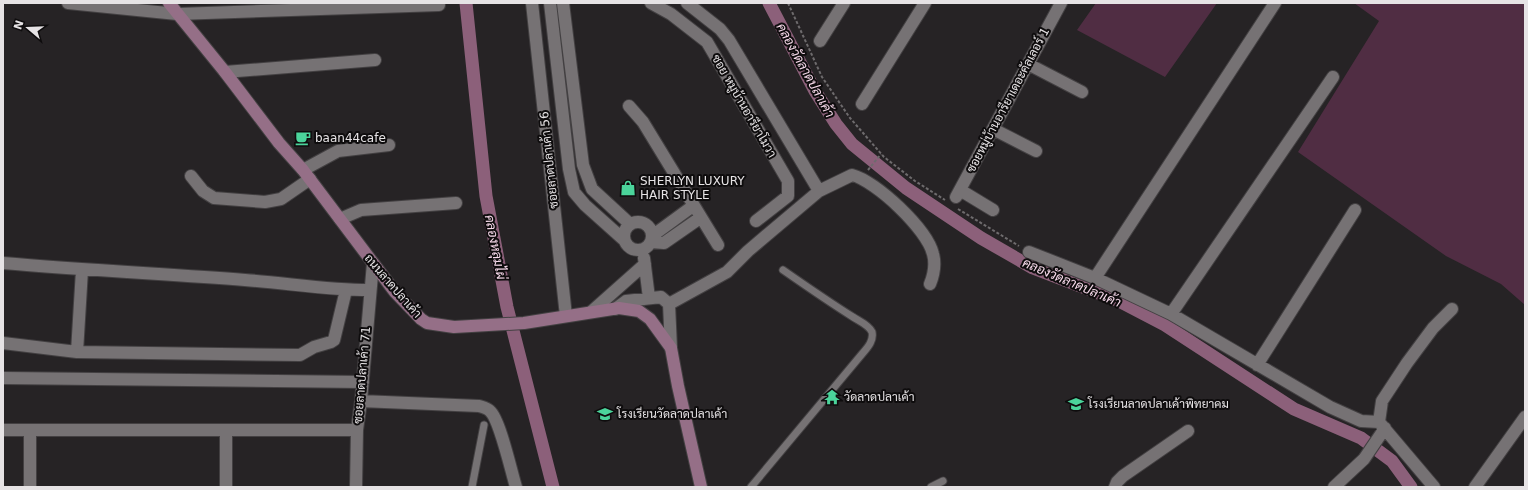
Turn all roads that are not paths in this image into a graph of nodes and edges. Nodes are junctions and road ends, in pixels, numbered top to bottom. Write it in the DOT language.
graph roads {
  1 [pos="68,3"];
  2 [pos="169,3"];
  3 [pos="532,3"];
  4 [pos="550,3"];
  5 [pos="564,3"];
  6 [pos="650,3"];
  7 [pos="687,3"];
  8 [pos="844,3"];
  9 [pos="925,3"];
  10 [pos="1061,3"];
  11 [pos="1275,3"];
  12 [pos="439,5"];
  13 [pos="177,14"];
  14 [pos="820,41"];
  15 [pos="375,60"];
  16 [pos="1028,64"];
  17 [pos="225,72"];
  18 [pos="1333,77"];
  19 [pos="1082,92"];
  20 [pos="862,104"];
  21 [pos="629,106"];
  22 [pos="993,130"];
  23 [pos="389,145"];
  24 [pos="1036,151"];
  25 [pos="306,174"];
  26 [pos="191,176"];
  27 [pos="819,191"];
  28 [pos="456,203"];
  29 [pos="693,206"];
  30 [pos="993,210"];
  31 [pos="1355,210"];
  32 [pos="700,218"];
  33 [pos="340,219"];
  34 [pos="756,221"];
  35 [pos="630,224"];
  36 [pos="623,239"];
  37 [pos="648,243"];
  38 [pos="718,246"];
  39 [pos="1029,252"];
  40 [pos="3,263"];
  41 [pos="372,263"];
  42 [pos="645,264"];
  43 [pos="82,270"];
  44 [pos="783,270"];
  45 [pos="1095,278"];
  46 [pos="930,284"];
  47 [pos="346,290"];
  48 [pos="369,290"];
  49 [pos="649,298"];
  50 [pos="669,304"];
  51 [pos="615,309"];
  52 [pos="1452,309"];
  53 [pos="592,312"];
  54 [pos="1171,314"];
  55 [pos="566,316"];
  56 [pos="3,343"];
  57 [pos="671,348"];
  58 [pos="77,352"];
  59 [pos="1256,365"];
  60 [pos="3,378"];
  61 [pos="363,382"];
  62 [pos="361,402"];
  63 [pos="1525,417"];
  64 [pos="484,426"];
  65 [pos="1381,428"];
  66 [pos="3,430"];
  67 [pos="30,430"];
  68 [pos="357,430"];
  69 [pos="226,431"];
  70 [pos="1188,431"];
  71 [pos="943,481"];
  72 [pos="30,487"];
  73 [pos="226,487"];
  74 [pos="356,487"];
  75 [pos="472,487"];
  76 [pos="516,487"];
  77 [pos="701,487"];
  78 [pos="751,487"];
  79 [pos="931,487"];
  80 [pos="1115,487"];
  81 [pos="1334,487"];
  82 [pos="1434,487"];
  83 [pos="1475,487"];
  1 -- 13 [label="street"];
  2 -- 13 [label="main road, ถนนลาดปลาเค้า"];
  3 -- 55 [label="street, ซอยลาดปลาเค้า 56"];
  4 -- 36 [label="street"];
  5 -- 35 [label="street"];
  6 -- 34 [label="street, ซอย หมูบ้านอารียาโมวา"];
  7 -- 27 [label="street"];
  8 -- 14 [label="street"];
  9 -- 20 [label="street"];
  10 -- 16 [label="street, ซอยหมู่บ้านอารียาเดอะคัลเลอร์ 1"];
  11 -- 45 [label="street"];
  12 -- 13 [label="street"];
  13 -- 17 [label="main road, ถนนลาดปลาเค้า"];
  15 -- 17 [label="street"];
  16 -- 19 [label="street"];
  16 -- 22 [label="street, ซอยหมู่บ้านอารียาเดอะคัลเลอร์ 1"];
  17 -- 25 [label="main road, ถนนลาดปลาเค้า"];
  18 -- 54 [label="street"];
  21 -- 29 [label="street"];
  22 -- 24 [label="street"];
  22 -- 30 [label="street, ซอยหมู่บ้านอารียาเดอะคัลเลอร์ 1"];
  23 -- 25 [label="street"];
  25 -- 26 [label="street"];
  25 -- 33 [label="main road, ถนนลาดปลาเค้า"];
  27 -- 46 [label="street"];
  27 -- 50 [label="street"];
  28 -- 33 [label="street"];
  29 -- 32 [label="street"];
  29 -- 37 [label="street"];
  31 -- 59 [label="street"];
  32 -- 37 [label="street"];
  32 -- 38 [label="street"];
  33 -- 41 [label="main road, ถนนลาดปลาเค้า"];
  35 -- 36 [label="street"];
  35 -- 37 [label="street"];
  36 -- 37 [label="street"];
  37 -- 42 [label="street"];
  39 -- 45 [label="street"];
  40 -- 43 [label="street"];
  41 -- 48 [label="street, ซอยลาดปลาเค้า 71"];
  41 -- 55 [label="main road, ถนนลาดปลาเค้า"];
  42 -- 49 [label="street"];
  42 -- 53 [label="street"];
  43 -- 47 [label="street"];
  43 -- 58 [label="street"];
  44 -- 78 [label="lane"];
  45 -- 54 [label="street"];
  47 -- 48 [label="street"];
  47 -- 58 [label="street"];
  48 -- 61 [label="street, ซอยลาดปลาเค้า 71"];
  49 -- 50 [label="street"];
  49 -- 51 [label="street"];
  50 -- 57 [label="street"];
  51 -- 53 [label="main road, ถนนลาดปลาเค้า"];
  51 -- 57 [label="main road, ถนนลาดปลาเค้า"];
  52 -- 65 [label="street"];
  53 -- 55 [label="main road, ถนนลาดปลาเค้า"];
  54 -- 59 [label="street"];
  56 -- 58 [label="street"];
  57 -- 77 [label="main road, ถนนลาดปลาเค้า"];
  59 -- 65 [label="street"];
  60 -- 61 [label="street"];
  61 -- 62 [label="street, ซอยลาดปลาเค้า 71"];
  62 -- 68 [label="street, ซอยลาดปลาเค้า 71"];
  62 -- 76 [label="street"];
  63 -- 83 [label="street"];
  64 -- 75 [label="lane"];
  65 -- 81 [label="street"];
  65 -- 82 [label="street"];
  66 -- 67 [label="street"];
  67 -- 69 [label="street"];
  67 -- 72 [label="street"];
  68 -- 69 [label="street"];
  68 -- 74 [label="street, ซอยลาดปลาเค้า 71"];
  69 -- 73 [label="street"];
  70 -- 80 [label="street"];
  71 -- 79 [label="lane"];
}
